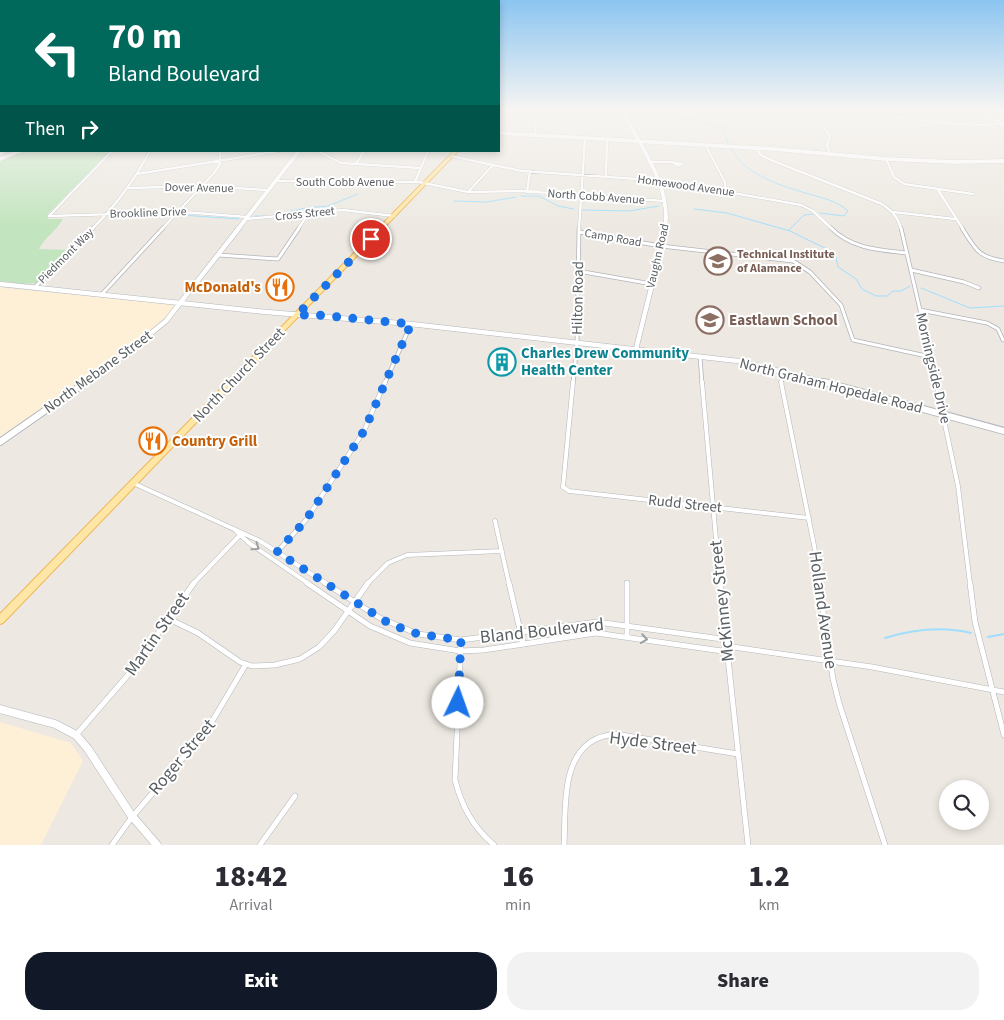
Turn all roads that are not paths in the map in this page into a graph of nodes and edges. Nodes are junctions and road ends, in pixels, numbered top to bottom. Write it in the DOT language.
graph roads {
  1 [pos="583,150"];
  2 [pos="607,150"];
  3 [pos="642,150"];
  4 [pos="708,150"];
  5 [pos="758,150"];
  6 [pos="786,150"];
  7 [pos="829,150"];
  8 [pos="18,152"];
  9 [pos="111,152"];
  10 [pos="149,152"];
  11 [pos="220,152"];
  12 [pos="273,152"];
  13 [pos="298,152"];
  14 [pos="320,152"];
  15 [pos="363,152"];
  16 [pos="428,152"];
  17 [pos="454,154"];
  18 [pos="830,154"];
  19 [pos="0,159"];
  20 [pos="886,159"];
  21 [pos="220,161"];
  22 [pos="1004,161"];
  23 [pos="648,162"];
  24 [pos="672,162"];
  25 [pos="356,164"];
  26 [pos="493,165"];
  27 [pos="420,168"];
  28 [pos="530,171"];
  29 [pos="137,174"];
  30 [pos="582,175"];
  31 [pos="606,177"];
  32 [pos="657,180"];
  33 [pos="275,181"];
  34 [pos="415,182"];
  35 [pos="425,183"];
  36 [pos="202,186"];
  37 [pos="129,188"];
  38 [pos="268,190"];
  39 [pos="938,190"];
  40 [pos="468,192"];
  41 [pos="527,192"];
  42 [pos="725,192"];
  43 [pos="973,194"];
  44 [pos="580,196"];
  45 [pos="665,201"];
  46 [pos="178,212"];
  47 [pos="892,212"];
  48 [pos="309,213"];
  49 [pos="108,214"];
  50 [pos="394,216"];
  51 [pos="247,218"];
  52 [pos="956,219"];
  53 [pos="579,232"];
  54 [pos="661,246"];
  55 [pos="907,253"];
  56 [pos="218,255"];
  57 [pos="1004,261"];
  58 [pos="911,270"];
  59 [pos="578,271"];
  60 [pos="0,284"];
  61 [pos="652,284"];
  62 [pos="34,288"];
  63 [pos="979,288"];
  64 [pos="102,294"];
  65 [pos="180,303"];
  66 [pos="920,310"];
  67 [pos="297,315"];
  68 [pos="411,324"];
  69 [pos="1003,340"];
  70 [pos="577,343"];
  71 [pos="636,349"];
  72 [pos="700,357"];
  73 [pos="931,357"];
  74 [pos="779,370"];
  75 [pos="944,415"];
  76 [pos="1004,431"];
  77 [pos="0,442"];
  78 [pos="133,483"];
  79 [pos="563,487"];
  80 [pos="712,508"];
  81 [pos="809,518"];
  82 [pos="495,521"];
  83 [pos="232,528"];
  84 [pos="240,535"];
  85 [pos="502,551"];
  86 [pos="277,552"];
  87 [pos="272,558"];
  88 [pos="627,583"];
  89 [pos="355,602"];
  90 [pos="349,612"];
  91 [pos="167,618"];
  92 [pos="0,620"];
  93 [pos="626,626"];
  94 [pos="521,633"];
  95 [pos="627,636"];
  96 [pos="461,640"];
  97 [pos="523,643"];
  98 [pos="726,646"];
  99 [pos="460,651"];
  100 [pos="831,662"];
  101 [pos="246,664"];
  102 [pos="992,690"];
  103 [pos="1004,692"];
  104 [pos="0,709"];
  105 [pos="76,735"];
  106 [pos="1004,735"];
  107 [pos="738,754"];
  108 [pos="296,796"];
  109 [pos="132,816"];
  110 [pos="112,845"];
  111 [pos="157,845"];
  112 [pos="260,845"];
  113 [pos="494,845"];
  114 [pos="564,845"];
  115 [pos="748,845"];
  116 [pos="885,845"];
  1 -- 30 [label="street, Hilton Road"];
  2 -- 31 [label="street"];
  3 -- 23 [label="street, Vaughn Road"];
  4 -- 42 [label="street"];
  5 -- 47 [label="street"];
  6 -- 18 [label="street"];
  7 -- 18 [label="street"];
  8 -- 19 [label="street"];
  9 -- 49 [label="street, Brookline Drive"];
  10 -- 29 [label="street, Piedmont Way"];
  11 -- 21 [label="street"];
  12 -- 21 [label="street"];
  13 -- 33 [label="street, North Mebane Street"];
  14 -- 25 [label="street"];
  15 -- 25 [label="street"];
  16 -- 27 [label="street"];
  17 -- 26 [label="street, Homewood Avenue"];
  17 -- 35 [label="main road, North Church Street"];
  18 -- 20 [label="street"];
  20 -- 22 [label="street"];
  20 -- 39 [label="street"];
  21 -- 29 [label="street"];
  21 -- 36 [label="street"];
  23 -- 24 [label="street"];
  23 -- 32 [label="street, Vaughn Road"];
  25 -- 27 [label="street"];
  26 -- 28 [label="street, Homewood Avenue"];
  26 -- 40 [label="street"];
  27 -- 34 [label="street"];
  28 -- 30 [label="street, Homewood Avenue"];
  28 -- 41 [label="street"];
  29 -- 37 [label="street, Piedmont Way"];
  30 -- 31 [label="street, Homewood Avenue"];
  30 -- 44 [label="street, Hilton Road"];
  31 -- 32 [label="street, Homewood Avenue"];
  32 -- 42 [label="street, Homewood Avenue"];
  32 -- 45 [label="street, Vaughn Road"];
  33 -- 34 [label="street, South Cobb Avenue"];
  33 -- 38 [label="street, North Mebane Street"];
  34 -- 35 [label="street"];
  35 -- 40 [label="street"];
  35 -- 50 [label="main road, North Church Street"];
  36 -- 37 [label="street, Dover Avenue"];
  36 -- 38 [label="street, Dover Avenue"];
  36 -- 46 [label="street"];
  37 -- 49 [label="street, Piedmont Way"];
  38 -- 51 [label="street, North Mebane Street"];
  39 -- 43 [label="street"];
  39 -- 52 [label="street"];
  40 -- 41 [label="street"];
  41 -- 44 [label="street, North Cobb Avenue"];
  42 -- 55 [label="street, Homewood Avenue"];
  44 -- 45 [label="street, North Cobb Avenue"];
  44 -- 53 [label="street, Hilton Road"];
  45 -- 54 [label="street, Vaughn Road"];
  46 -- 49 [label="street, Brookline Drive"];
  46 -- 51 [label="street, Brookline Drive"];
  46 -- 64 [label="street"];
  47 -- 52 [label="street"];
  47 -- 55 [label="street, Morningside Drive"];
  48 -- 50 [label="street, Cross Street"];
  48 -- 51 [label="street, Cross Street"];
  48 -- 56 [label="street"];
  49 -- 62 [label="street, Piedmont Way"];
  50 -- 67 [label="main road, North Church Street"];
  51 -- 56 [label="street, North Mebane Street"];
  52 -- 57 [label="street"];
  53 -- 54 [label="street, Camp Road"];
  53 -- 59 [label="street, Hilton Road"];
  54 -- 61 [label="street, Vaughn Road"];
  54 -- 73 [label="street, Camp Road"];
  55 -- 58 [label="street, Morningside Drive"];
  56 -- 65 [label="street, North Mebane Street"];
  58 -- 63 [label="street"];
  58 -- 66 [label="street, Morningside Drive"];
  59 -- 61 [label="street"];
  59 -- 70 [label="street, Hilton Road"];
  60 -- 62 [label="street, North Graham Hopedale Road"];
  61 -- 71 [label="street, Vaughn Road"];
  62 -- 64 [label="street, North Graham Hopedale Road"];
  64 -- 65 [label="street, North Graham Hopedale Road"];
  65 -- 67 [label="street, North Graham Hopedale Road"];
  65 -- 77 [label="street, North Mebane Street"];
  66 -- 69 [label="street"];
  66 -- 73 [label="street, Morningside Drive"];
  67 -- 68 [label="street, North Graham Hopedale Road"];
  67 -- 78 [label="main road, North Church Street"];
  68 -- 70 [label="street, North Graham Hopedale Road"];
  68 -- 86 [label="street"];
  70 -- 71 [label="street, North Graham Hopedale Road"];
  70 -- 79 [label="street, Hilton Road"];
  71 -- 72 [label="street, North Graham Hopedale Road"];
  72 -- 74 [label="street, North Graham Hopedale Road"];
  72 -- 80 [label="street, McKinney Street"];
  73 -- 75 [label="street, Morningside Drive"];
  74 -- 75 [label="street, North Graham Hopedale Road"];
  74 -- 81 [label="street, Holland Avenue"];
  75 -- 76 [label="street, North Graham Hopedale Road"];
  75 -- 102 [label="street, Morningside Drive"];
  78 -- 83 [label="street, Bland Boulevard"];
  78 -- 92 [label="main road, North Church Street"];
  79 -- 80 [label="street, Rudd Street"];
  80 -- 81 [label="street, Rudd Street"];
  80 -- 98 [label="street, McKinney Street"];
  81 -- 100 [label="street, Holland Avenue"];
  82 -- 85 [label="street"];
  83 -- 84 [label="street, Bland Boulevard"];
  83 -- 86 [label="street, Bland Boulevard"];
  84 -- 87 [label="street, Bland Boulevard, one-way"];
  84 -- 91 [label="street, Martin Street"];
  85 -- 89 [label="street"];
  85 -- 94 [label="street"];
  86 -- 87 [label="street"];
  86 -- 89 [label="street, Bland Boulevard"];
  87 -- 90 [label="street, Bland Boulevard"];
  88 -- 93 [label="street"];
  89 -- 90 [label="street"];
  89 -- 96 [label="street, Bland Boulevard"];
  90 -- 99 [label="street, Bland Boulevard"];
  90 -- 101 [label="street"];
  91 -- 101 [label="street"];
  91 -- 105 [label="street, Martin Street"];
  93 -- 94 [label="street, Bland Boulevard"];
  93 -- 95 [label="street"];
  93 -- 98 [label="street, Bland Boulevard"];
  94 -- 96 [label="street, Bland Boulevard"];
  94 -- 97 [label="street"];
  95 -- 97 [label="street, Bland Boulevard"];
  95 -- 98 [label="street, Bland Boulevard, one-way"];
  96 -- 99 [label="street"];
  97 -- 99 [label="street, Bland Boulevard"];
  98 -- 100 [label="street, Bland Boulevard"];
  98 -- 107 [label="street, McKinney Street"];
  99 -- 113 [label="street"];
  100 -- 102 [label="street, Bland Boulevard"];
  100 -- 116 [label="street, Holland Avenue"];
  101 -- 109 [label="street, Roger Street"];
  102 -- 103 [label="street, Bland Boulevard"];
  102 -- 106 [label="street, Morningside Drive"];
  104 -- 105 [label="street"];
  105 -- 109 [label="street"];
  107 -- 114 [label="street, Hyde Street"];
  107 -- 115 [label="street, McKinney Street"];
  108 -- 112 [label="street"];
  109 -- 110 [label="street, Roger Street"];
  109 -- 111 [label="street"];
}
